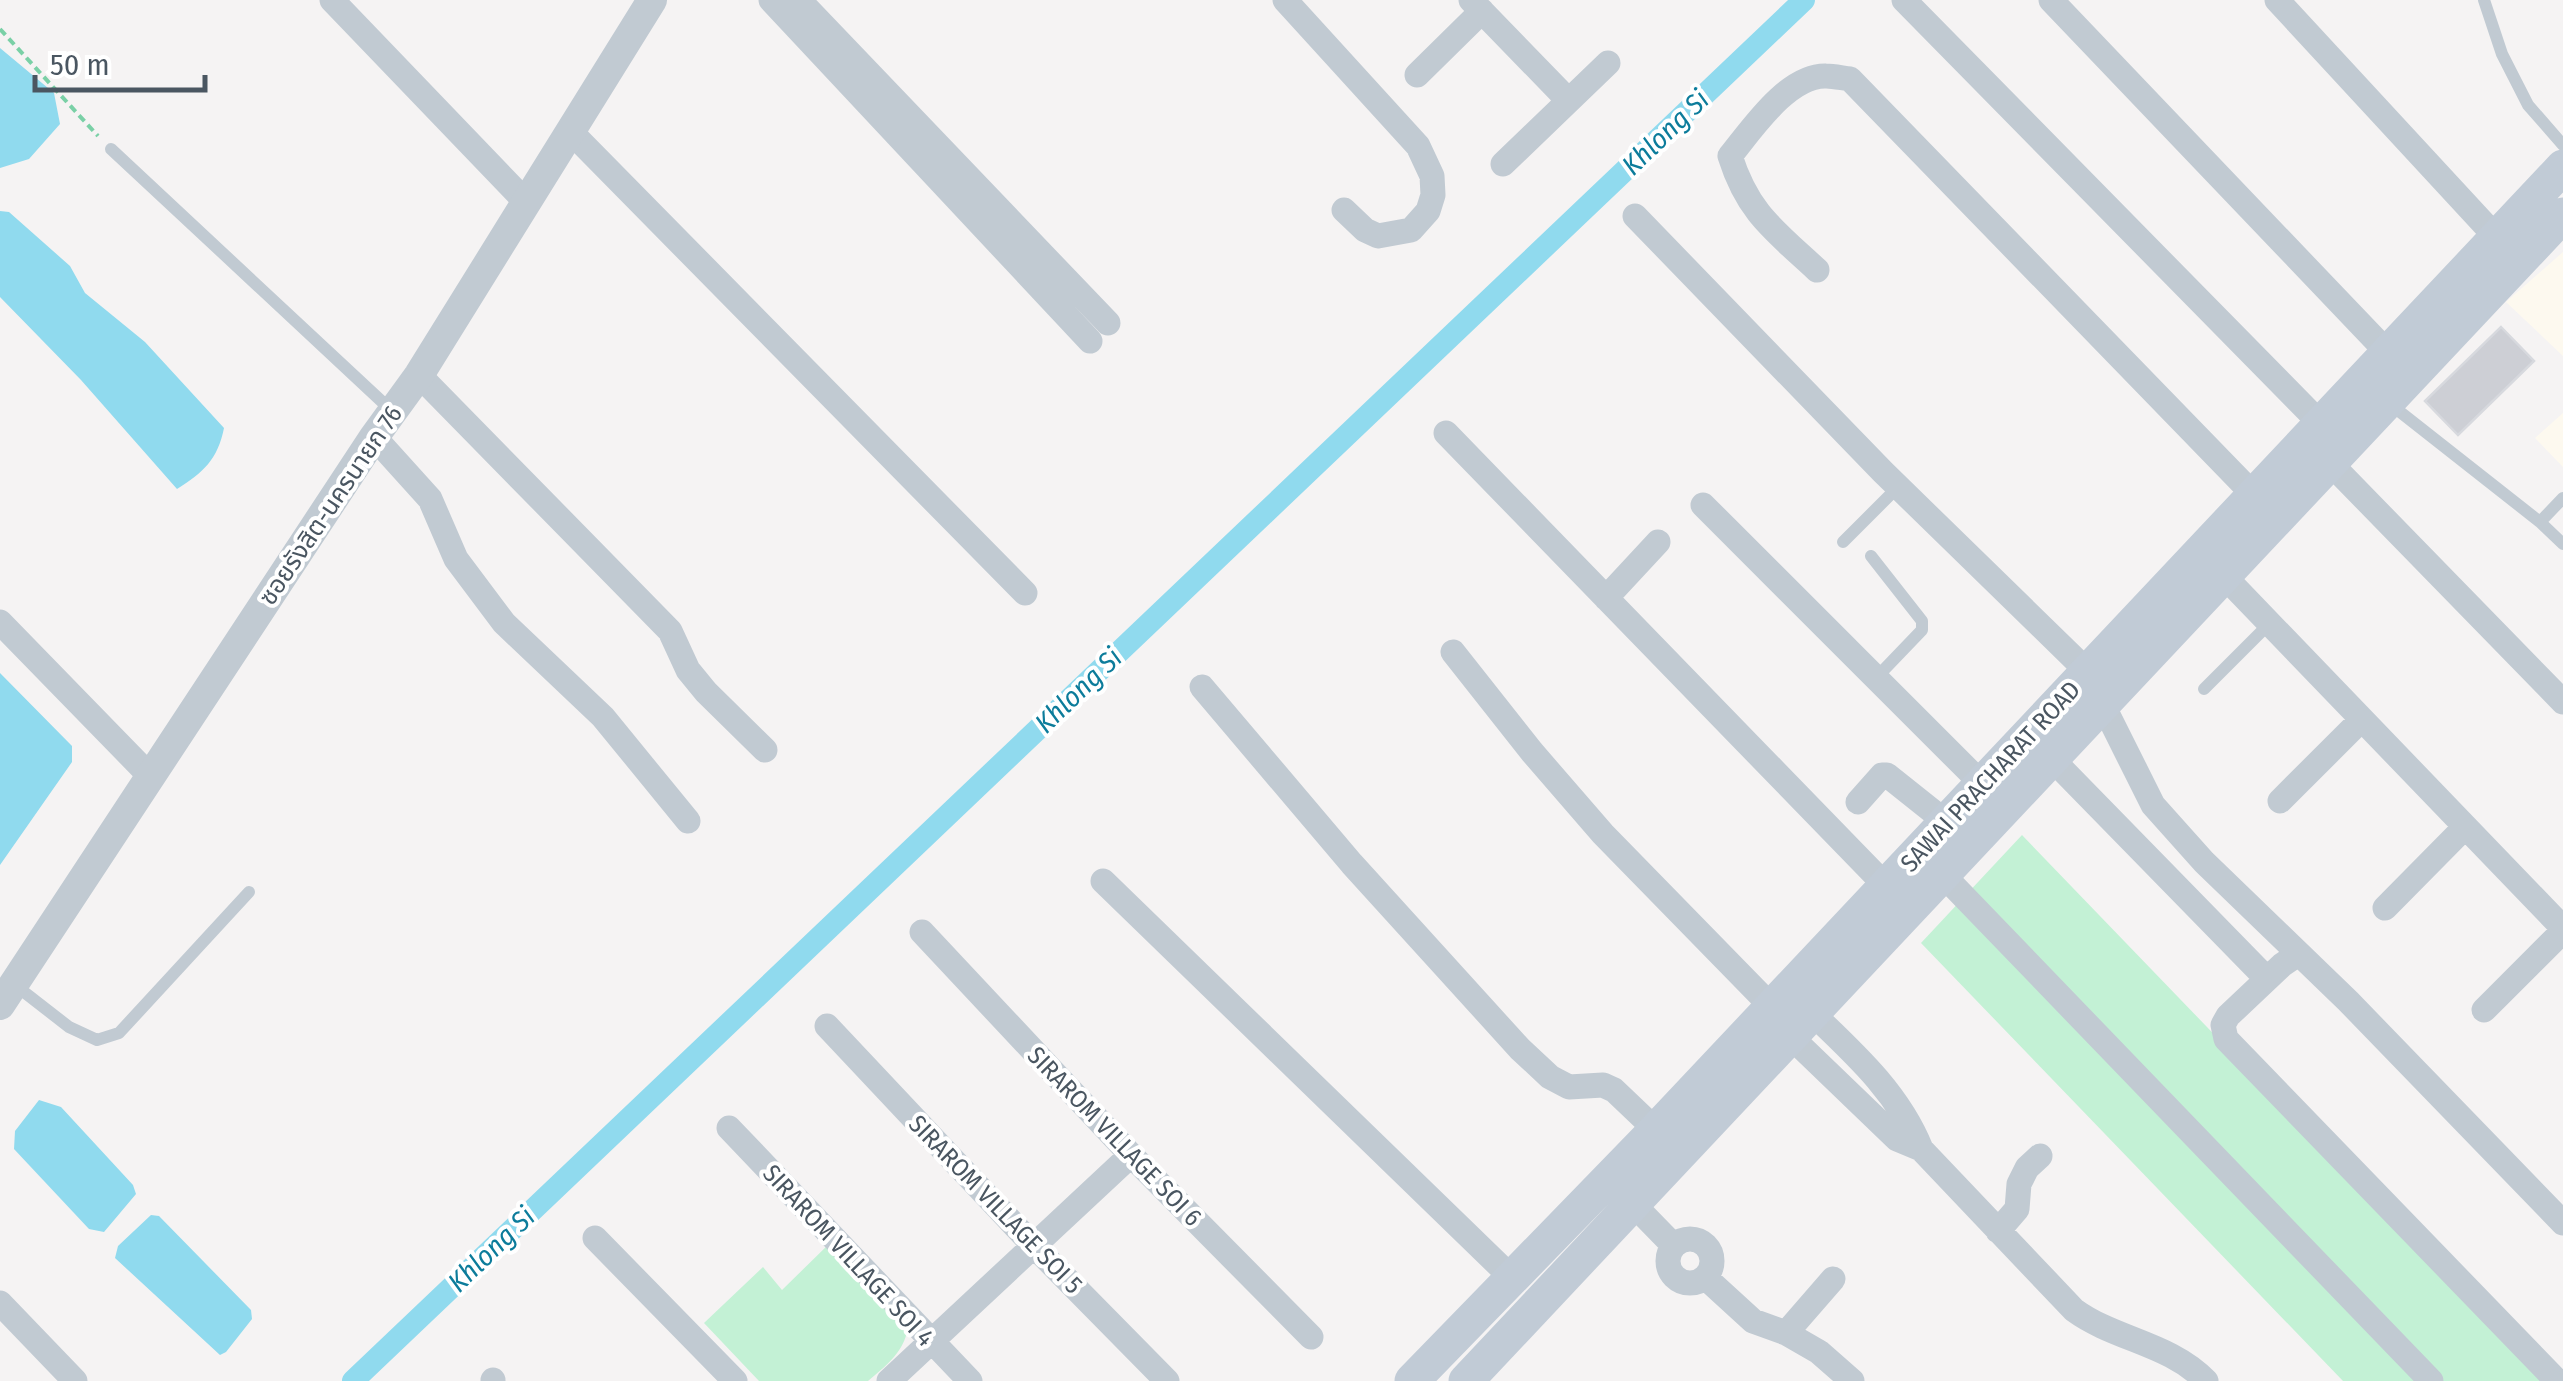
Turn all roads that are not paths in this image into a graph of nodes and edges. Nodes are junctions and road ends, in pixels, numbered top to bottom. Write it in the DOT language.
graph roads {
  1 [pos="332,0"];
  2 [pos="652,0"];
  3 [pos="771,0"];
  4 [pos="798,0"];
  5 [pos="1285,0"];
  6 [pos="1904,0"];
  7 [pos="2051,0"];
  8 [pos="2277,0"];
  9 [pos="2484,0"];
  10 [pos="1476,6"];
  11 [pos="1608,63"];
  12 [pos="1417,75"];
  13 [pos="1568,100"];
  14 [pos="570,131"];
  15 [pos="2563,145"];
  16 [pos="110,149"];
  17 [pos="1504,164"];
  18 [pos="2563,168"];
  19 [pos="526,202"];
  20 [pos="1344,210"];
  21 [pos="1635,216"];
  22 [pos="2559,229"];
  23 [pos="2497,238"];
  24 [pos="1817,270"];
  25 [pos="2388,354"];
  26 [pos="419,375"];
  27 [pos="2388,402"];
  28 [pos="392,411"];
  29 [pos="2322,424"];
  30 [pos="1446,433"];
  31 [pos="374,436"];
  32 [pos="2330,464"];
  33 [pos="1898,487"];
  34 [pos="2254,495"];
  35 [pos="2563,498"];
  36 [pos="1703,505"];
  37 [pos="2540,522"];
  38 [pos="1658,542"];
  39 [pos="1843,542"];
  40 [pos="2563,544"];
  41 [pos="1872,556"];
  42 [pos="2224,576"];
  43 [pos="1025,593"];
  44 [pos="1606,598"];
  45 [pos="0,622"];
  46 [pos="2269,624"];
  47 [pos="1453,652"];
  48 [pos="2088,672"];
  49 [pos="1875,679"];
  50 [pos="1202,687"];
  51 [pos="2204,689"];
  52 [pos="2563,702"];
  53 [pos="2103,705"];
  54 [pos="2361,720"];
  55 [pos="765,750"];
  56 [pos="2052,759"];
  57 [pos="150,777"];
  58 [pos="1982,784"];
  59 [pos="2280,801"];
  60 [pos="1858,802"];
  61 [pos="688,821"];
  62 [pos="1946,822"];
  63 [pos="2465,827"];
  64 [pos="2204,862"];
  65 [pos="1944,875"];
  66 [pos="1103,881"];
  67 [pos="1886,886"];
  68 [pos="2176,886"];
  69 [pos="249,892"];
  70 [pos="2385,908"];
  71 [pos="2563,930"];
  72 [pos="922,932"];
  73 [pos="2298,954"];
  74 [pos="2267,979"];
  75 [pos="8,995"];
  76 [pos="1772,1007"];
  77 [pos="2484,1010"];
  78 [pos="1802,1025"];
  79 [pos="827,1026"];
  80 [pos="728,1128"];
  81 [pos="1656,1130"];
  82 [pos="1131,1155"];
  83 [pos="2040,1156"];
  84 [pos="1634,1205"];
  85 [pos="2563,1223"];
  86 [pos="1998,1230"];
  87 [pos="595,1238"];
  88 [pos="1034,1247"];
  89 [pos="1511,1277"];
  90 [pos="1833,1279"];
  91 [pos="0,1303"];
  92 [pos="1786,1333"];
  93 [pos="1311,1337"];
  94 [pos="932,1343"];
  95 [pos="75,1381"];
  96 [pos="735,1381"];
  97 [pos="890,1381"];
  98 [pos="970,1381"];
  99 [pos="1167,1381"];
  100 [pos="1412,1381"];
  101 [pos="1466,1381"];
  102 [pos="1852,1381"];
  103 [pos="2206,1381"];
  104 [pos="2431,1381"];
  105 [pos="2557,1381"];
  1 -- 19 [label="street"];
  2 -- 14 [label="street, ซอยรังสิต-นครนายก 76"];
  3 -- 4 [label="street"];
  5 -- 20 [label="street"];
  6 -- 29 [label="street"];
  7 -- 25 [label="street"];
  8 -- 23 [label="street"];
  9 -- 15 [label="lane"];
  10 -- 12 [label="street"];
  10 -- 13 [label="street"];
  11 -- 13 [label="street"];
  13 -- 17 [label="street"];
  14 -- 19 [label="street, ซอยรังสิต-นครนายก 76"];
  14 -- 43 [label="street"];
  16 -- 28 [label="lane"];
  18 -- 23 [label="main road, SAWAI PRACHARAT ROAD"];
  19 -- 26 [label="street, ซอยรังสิต-นครนายก 76"];
  21 -- 33 [label="street"];
  22 -- 27 [label="main road, SAWAI PRACHARAT ROAD"];
  23 -- 25 [label="main road, SAWAI PRACHARAT ROAD"];
  24 -- 34 [label="street"];
  25 -- 29 [label="main road, SAWAI PRACHARAT ROAD"];
  26 -- 28 [label="street, ซอยรังสิต-นครนายก 76"];
  26 -- 55 [label="street"];
  27 -- 32 [label="main road, SAWAI PRACHARAT ROAD"];
  27 -- 37 [label="lane"];
  28 -- 31 [label="street, ซอยรังสิต-นครนายก 76"];
  29 -- 34 [label="main road, SAWAI PRACHARAT ROAD"];
  30 -- 44 [label="street"];
  31 -- 57 [label="street, ซอยรังสิต-นครนายก 76"];
  31 -- 61 [label="street"];
  32 -- 42 [label="main road, SAWAI PRACHARAT ROAD"];
  32 -- 52 [label="street"];
  33 -- 39 [label="lane"];
  33 -- 48 [label="street"];
  34 -- 48 [label="main road, SAWAI PRACHARAT ROAD"];
  35 -- 37 [label="lane"];
  36 -- 49 [label="street"];
  37 -- 40 [label="lane"];
  38 -- 44 [label="street"];
  41 -- 49 [label="lane"];
  42 -- 46 [label="street"];
  42 -- 53 [label="main road, SAWAI PRACHARAT ROAD"];
  44 -- 67 [label="street"];
  45 -- 57 [label="street"];
  46 -- 51 [label="lane"];
  46 -- 54 [label="street"];
  47 -- 76 [label="street"];
  48 -- 58 [label="main road, SAWAI PRACHARAT ROAD"];
  49 -- 58 [label="street"];
  50 -- 81 [label="street"];
  53 -- 56 [label="main road, SAWAI PRACHARAT ROAD"];
  53 -- 64 [label="street"];
  54 -- 59 [label="street"];
  54 -- 63 [label="street"];
  56 -- 65 [label="main road, SAWAI PRACHARAT ROAD"];
  56 -- 68 [label="street"];
  57 -- 75 [label="street, ซอยรังสิต-นครนายก 76"];
  58 -- 62 [label="main road, SAWAI PRACHARAT ROAD"];
  60 -- 62 [label="street"];
  62 -- 67 [label="main road, SAWAI PRACHARAT ROAD"];
  63 -- 70 [label="street"];
  63 -- 71 [label="street"];
  64 -- 68 [label="street"];
  64 -- 73 [label="street"];
  65 -- 78 [label="main road, SAWAI PRACHARAT ROAD"];
  65 -- 104 [label="street"];
  66 -- 89 [label="street"];
  67 -- 76 [label="main road, SAWAI PRACHARAT ROAD"];
  68 -- 74 [label="street"];
  69 -- 75 [label="lane"];
  71 -- 77 [label="street"];
  72 -- 82 [label="street, SIRAROM VILLAGE SOI 6"];
  73 -- 74 [label="street"];
  73 -- 85 [label="street"];
  74 -- 105 [label="street"];
  76 -- 81 [label="main road, SAWAI PRACHARAT ROAD"];
  78 -- 84 [label="main road, SAWAI PRACHARAT ROAD"];
  78 -- 86 [label="street"];
  79 -- 88 [label="street, SIRAROM VILLAGE SOI 5"];
  80 -- 94 [label="street, SIRAROM VILLAGE SOI 4"];
  81 -- 89 [label="main road, SAWAI PRACHARAT ROAD"];
  82 -- 88 [label="street"];
  82 -- 93 [label="street, SIRAROM VILLAGE SOI 6"];
  83 -- 86 [label="street"];
  84 -- 92 [label="street"];
  84 -- 101 [label="main road, SAWAI PRACHARAT ROAD"];
  86 -- 103 [label="street"];
  87 -- 96 [label="street"];
  88 -- 94 [label="street"];
  88 -- 99 [label="street, SIRAROM VILLAGE SOI 5"];
  89 -- 100 [label="main road, SAWAI PRACHARAT ROAD"];
  90 -- 92 [label="street"];
  91 -- 95 [label="street"];
  92 -- 102 [label="street"];
  94 -- 97 [label="street"];
  94 -- 98 [label="street, SIRAROM VILLAGE SOI 4"];
}
